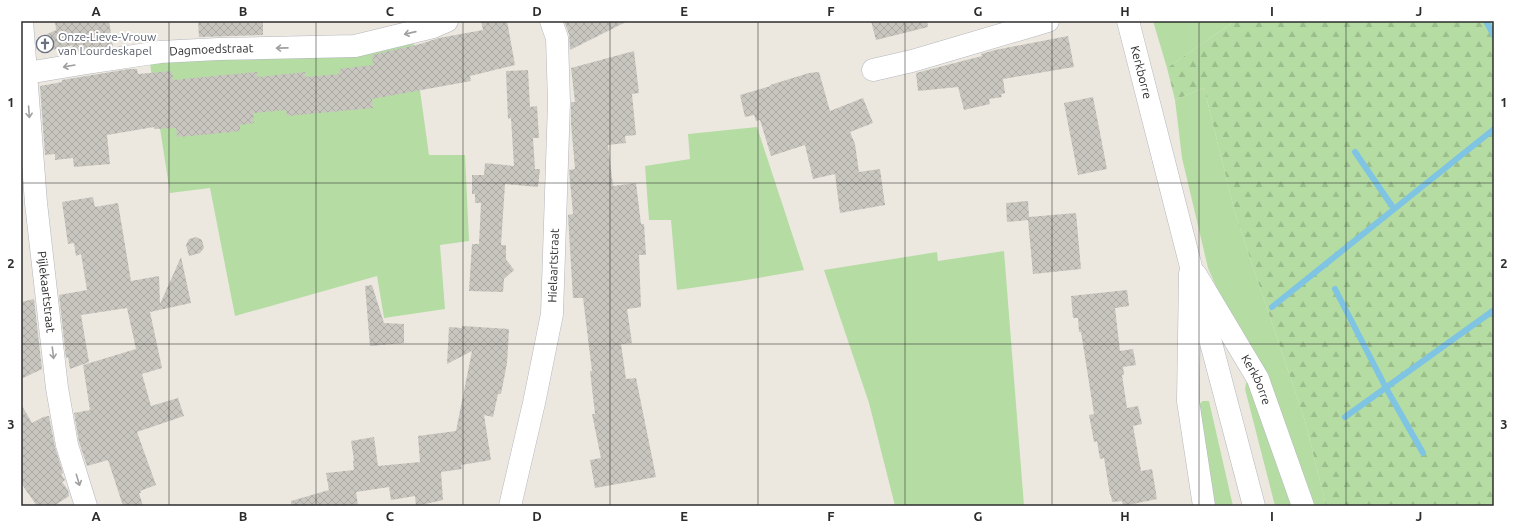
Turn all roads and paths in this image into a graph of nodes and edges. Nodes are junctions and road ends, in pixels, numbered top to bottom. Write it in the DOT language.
graph roads {
  1 [pos="447,21"];
  2 [pos="551,21"];
  3 [pos="1048,21"];
  4 [pos="1128,21"];
  5 [pos="22,31"];
  6 [pos="873,70"];
  7 [pos="27,73"];
  8 [pos="1190,263"];
  9 [pos="86,506"];
  10 [pos="510,506"];
  11 [pos="1204,506"];
  12 [pos="1254,506"];
  13 [pos="1302,506"];
  1 -- 7 [label="street, Dagmoedstraat, one-way"];
  2 -- 10 [label="street, Hielaartstraat"];
  3 -- 6 [label="street"];
  4 -- 8 [label="street, Kerkborre"];
  5 -- 7 [label="street"];
  7 -- 9 [label="street, Pijlekaartstraat, one-way"];
  8 -- 11 [label="street, Kerkborre"];
  8 -- 12 [label="street, Kerkborre"];
  8 -- 13 [label="street, Kerkborre"];
}
